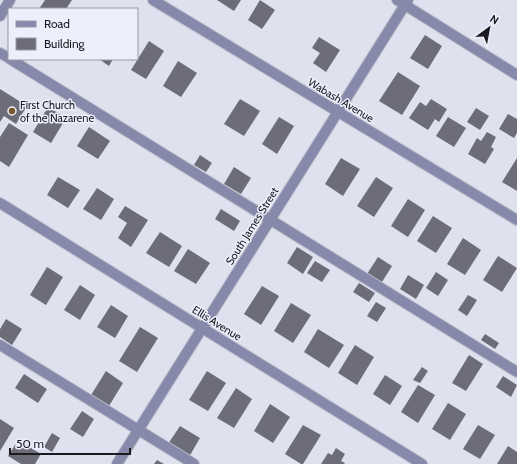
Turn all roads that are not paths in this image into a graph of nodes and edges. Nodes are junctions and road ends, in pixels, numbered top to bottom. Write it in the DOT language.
graph roads {
  1 [pos="10,0"];
  2 [pos="153,0"];
  3 [pos="403,2"];
  4 [pos="0,16"];
  5 [pos="12,60"];
  6 [pos="517,75"];
  7 [pos="338,112"];
  8 [pos="0,203"];
  9 [pos="270,220"];
  10 [pos="517,220"];
  11 [pos="202,328"];
  12 [pos="0,344"];
  13 [pos="517,372"];
  14 [pos="138,430"];
  15 [pos="117,464"];
  16 [pos="194,464"];
  17 [pos="422,464"];
  1 -- 4 [label="street"];
  2 -- 7 [label="street, Wabash Avenue"];
  3 -- 6 [label="street"];
  3 -- 7 [label="street, South James Street"];
  5 -- 9 [label="street"];
  7 -- 9 [label="street, South James Street"];
  7 -- 10 [label="street, Wabash Avenue"];
  8 -- 11 [label="street, Ellis Avenue"];
  9 -- 11 [label="street, South James Street"];
  9 -- 13 [label="street"];
  11 -- 14 [label="street, South James Street"];
  11 -- 17 [label="street, Ellis Avenue"];
  12 -- 14 [label="street"];
  14 -- 15 [label="street, South James Street"];
  14 -- 16 [label="street"];
}
